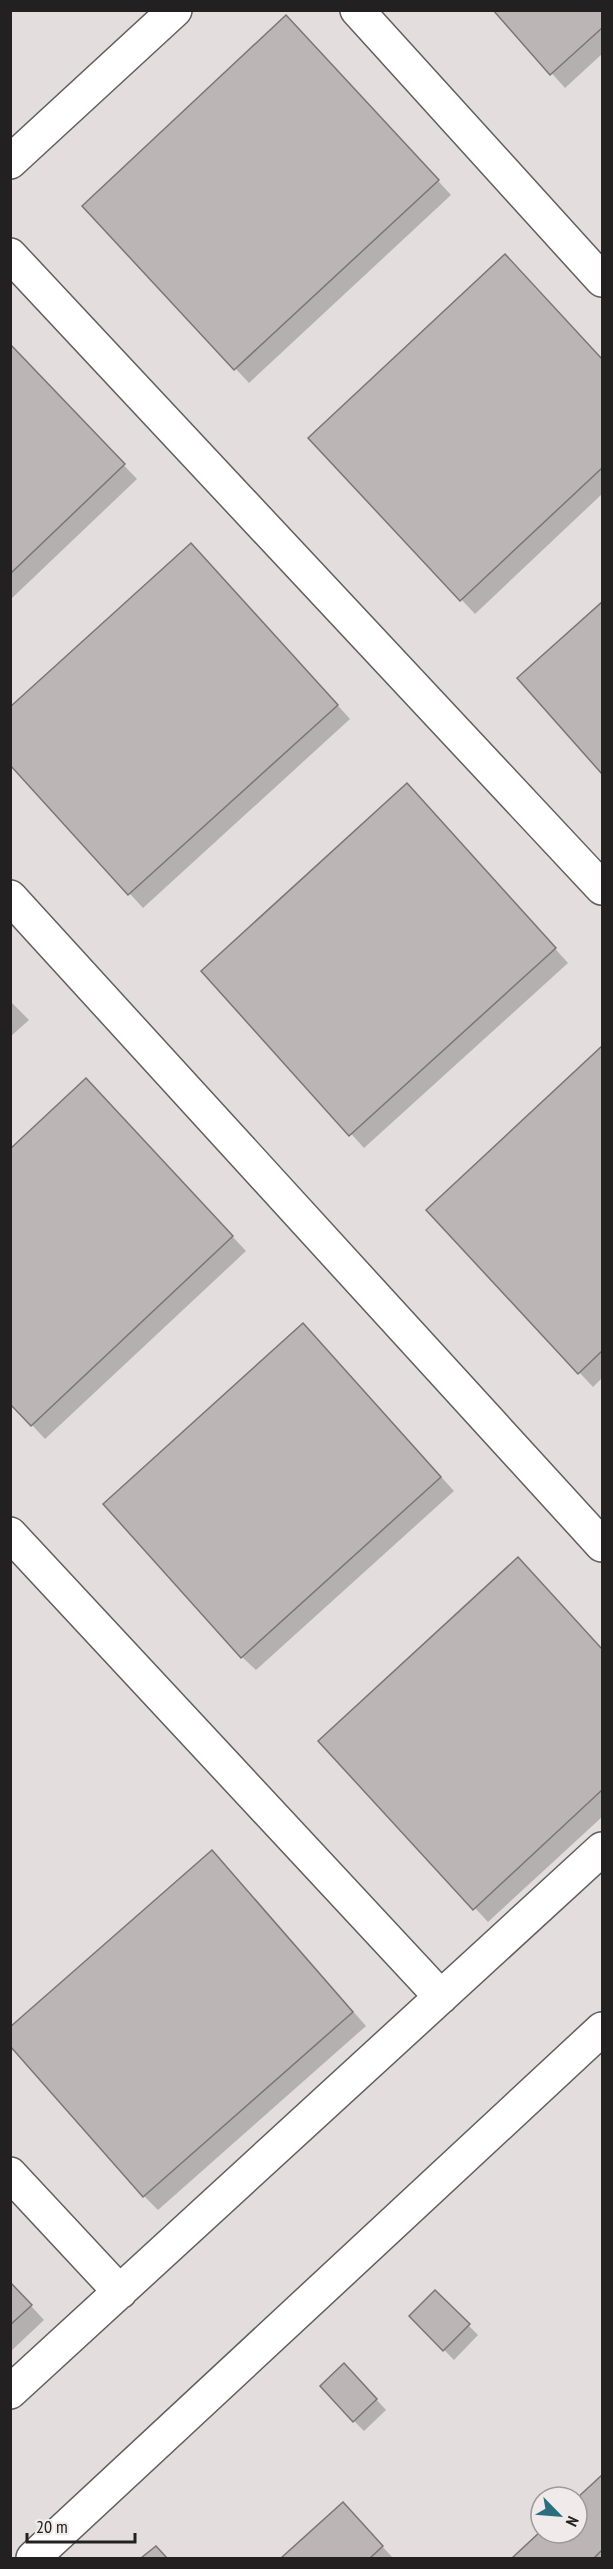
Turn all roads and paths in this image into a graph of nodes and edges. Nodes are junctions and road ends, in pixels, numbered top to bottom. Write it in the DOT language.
graph roads {
  1 [pos="176,10"];
  2 [pos="357,10"];
  3 [pos="10,162"];
  4 [pos="10,255"];
  5 [pos="603,280"];
  6 [pos="603,888"];
  7 [pos="10,897"];
  8 [pos="10,1534"];
  9 [pos="603,1545"];
  10 [pos="603,1849"];
  11 [pos="441,1997"];
  12 [pos="603,2030"];
  13 [pos="10,2174"];
  14 [pos="120,2292"];
  15 [pos="10,2392"];
  16 [pos="33,2559"];
  1 -- 3 [label="lane"];
  2 -- 5 [label="lane"];
  4 -- 6 [label="lane"];
  7 -- 9 [label="lane"];
  8 -- 11 [label="lane"];
  10 -- 11 [label="lane"];
  11 -- 14 [label="lane"];
  12 -- 16 [label="lane"];
  13 -- 14 [label="lane"];
  14 -- 15 [label="lane"];
}
